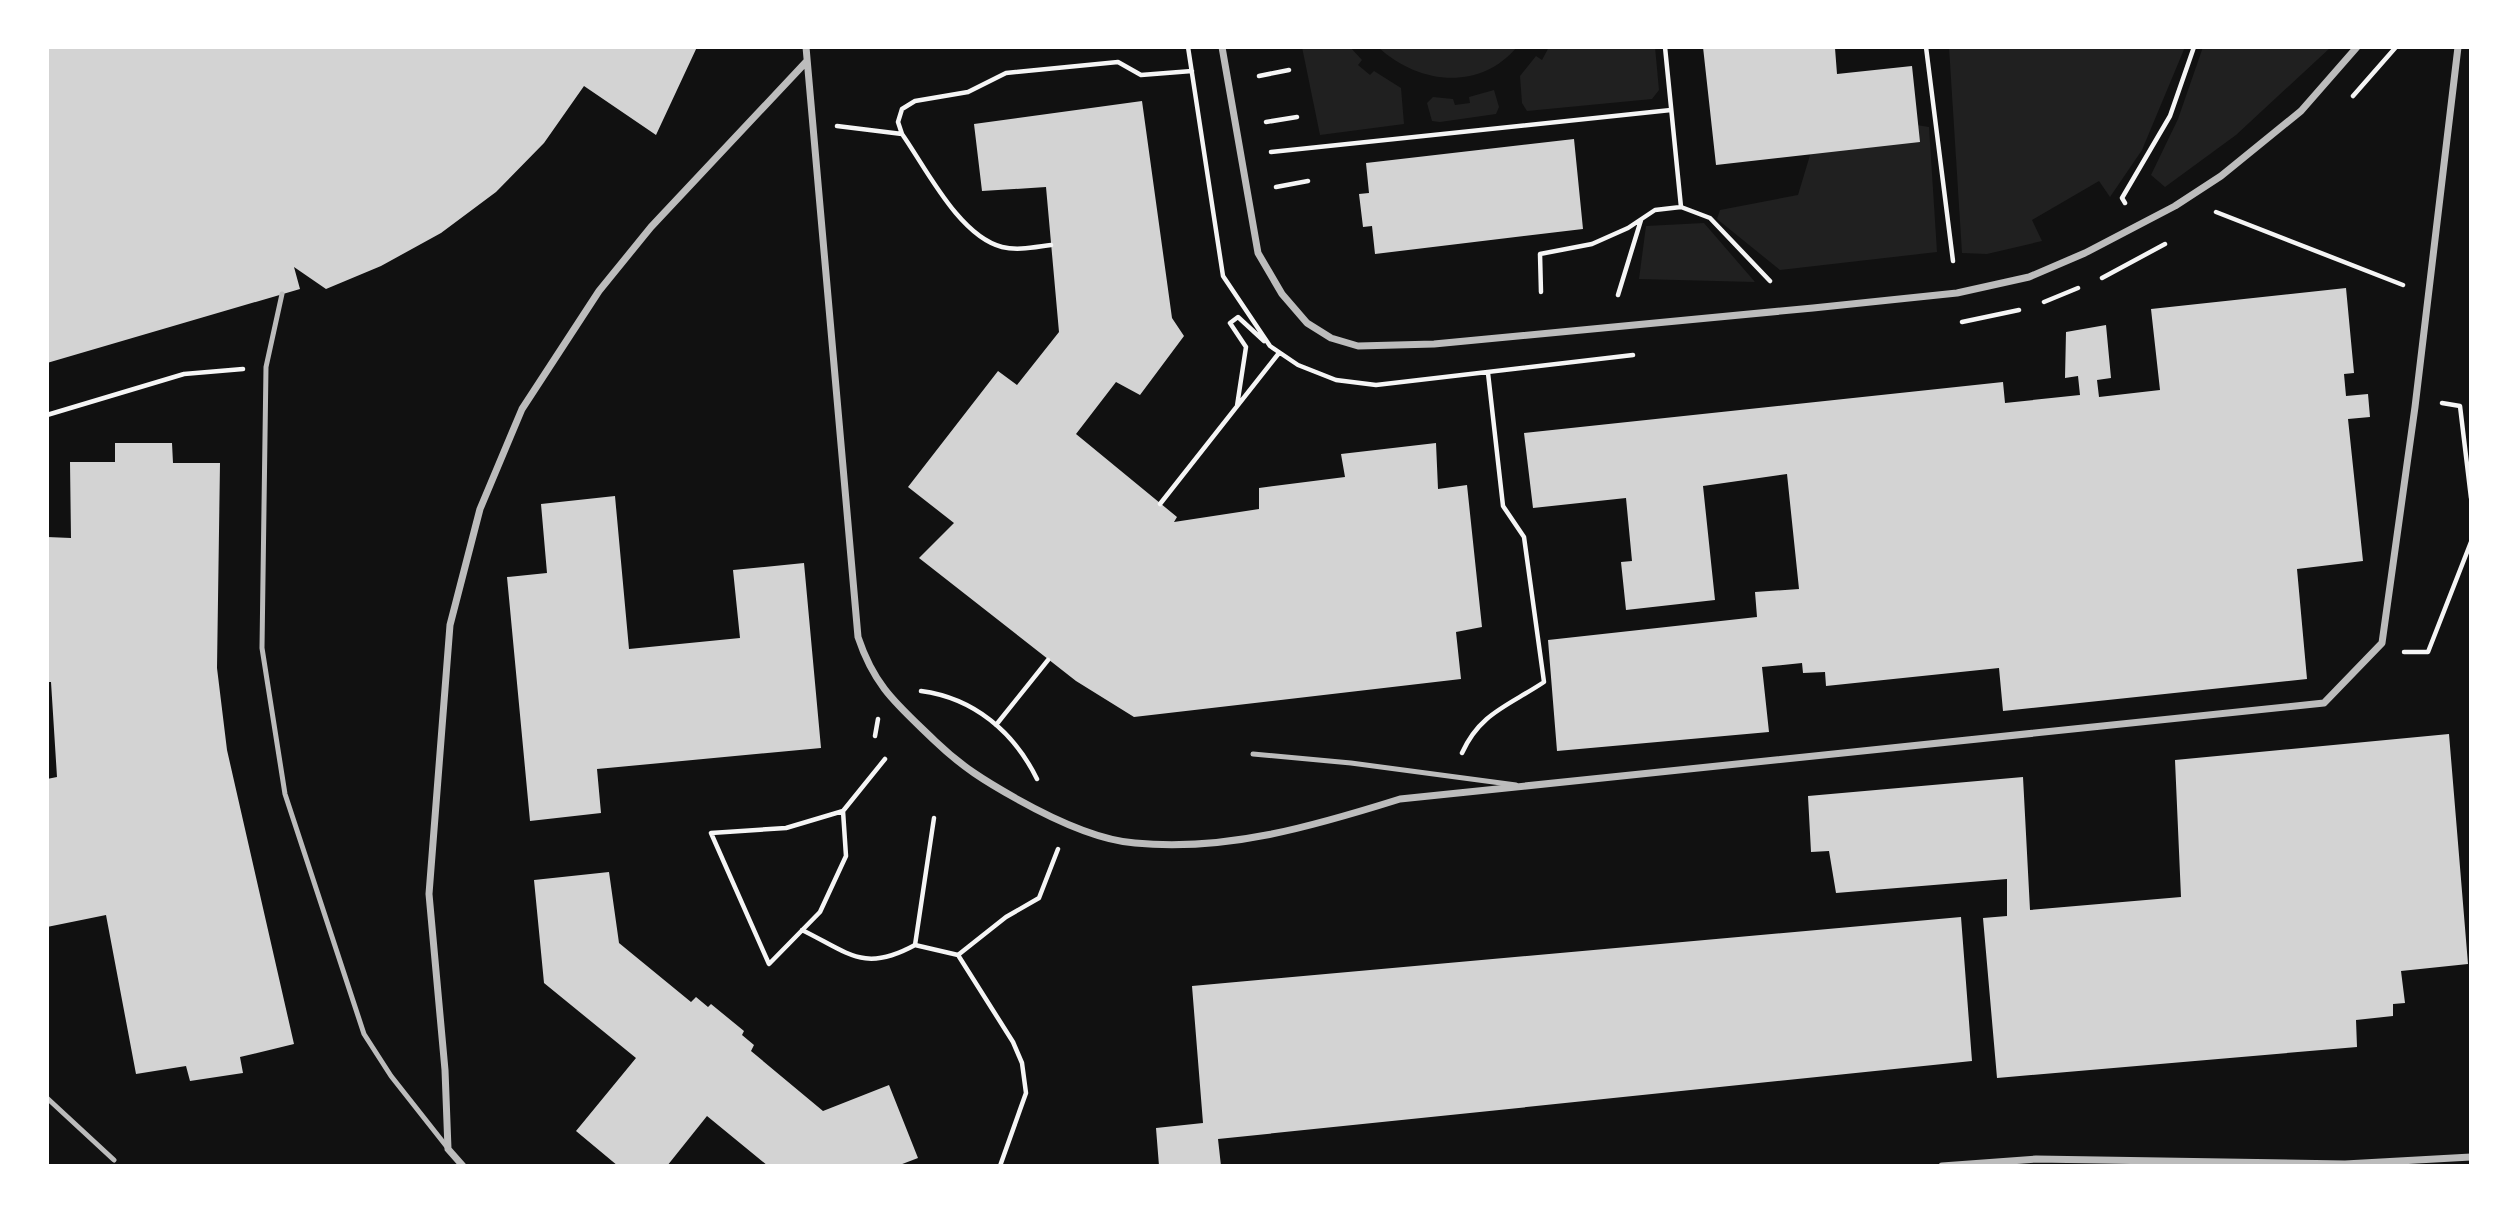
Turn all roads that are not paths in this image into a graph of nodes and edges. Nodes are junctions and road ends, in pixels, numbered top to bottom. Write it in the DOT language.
graph roads {
  1 [pos="806,47"];
  2 [pos="1222,47"];
  3 [pos="2357,47"];
  4 [pos="2458,47"];
  5 [pos="806,62"];
  6 [pos="282,295"];
  7 [pos="1253,754"];
  8 [pos="1526,786"];
  9 [pos="47,1098"];
  10 [pos="448,1149"];
  11 [pos="2471,1157"];
  12 [pos="114,1160"];
  13 [pos="463,1166"];
  14 [pos="1942,1166"];
  1 -- 5 [label="street"];
  2 -- 3 [label="street"];
  4 -- 8 [label="street"];
  5 -- 8 [label="street"];
  5 -- 10 [label="street"];
  6 -- 10 [label="lane"];
  7 -- 8 [label="lane"];
  9 -- 12 [label="lane"];
  10 -- 13 [label="street"];
  11 -- 14 [label="street"];
}
